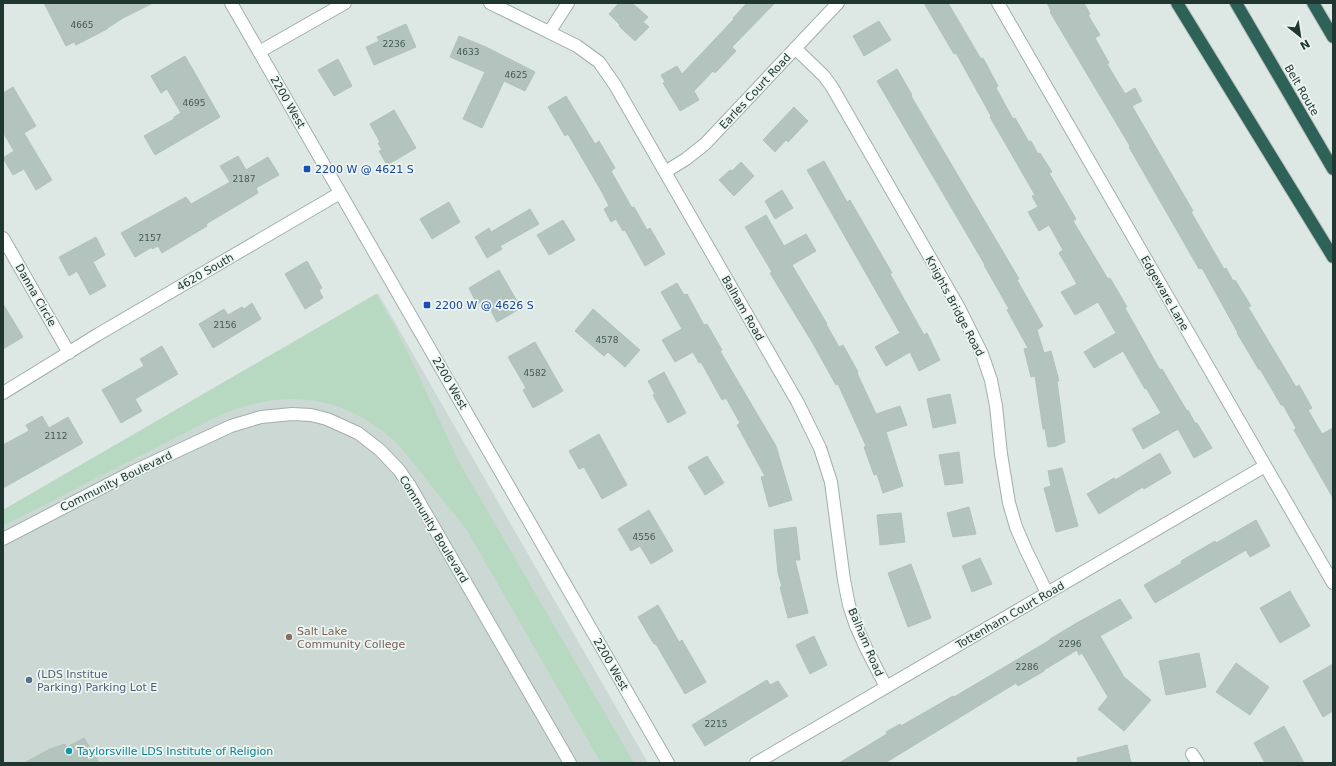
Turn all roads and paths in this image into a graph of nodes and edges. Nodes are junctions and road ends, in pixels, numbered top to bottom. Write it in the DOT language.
graph roads {
  1 [pos="231,3"];
  2 [pos="345,3"];
  3 [pos="490,3"];
  4 [pos="568,3"];
  5 [pos="838,3"];
  6 [pos="998,3"];
  7 [pos="1177,3"];
  8 [pos="1236,3"];
  9 [pos="1313,3"];
  10 [pos="550,31"];
  11 [pos="1333,37"];
  12 [pos="795,48"];
  13 [pos="259,52"];
  14 [pos="1333,169"];
  15 [pos="665,172"];
  16 [pos="340,193"];
  17 [pos="3,238"];
  18 [pos="1333,257"];
  19 [pos="70,353"];
  20 [pos="3,393"];
  21 [pos="1265,466"];
  22 [pos="3,539"];
  23 [pos="1333,583"];
  24 [pos="1047,593"];
  25 [pos="886,687"];
  26 [pos="570,763"];
  27 [pos="668,763"];
  28 [pos="756,763"];
  1 -- 13 [label="street, 2200 West"];
  2 -- 13 [label="street"];
  3 -- 10 [label="street, Balham Road"];
  4 -- 10 [label="street"];
  5 -- 12 [label="street, Earles Court Road"];
  6 -- 21 [label="street, Edgeware Lane"];
  7 -- 18 [label="highway"];
  8 -- 14 [label="highway, Belt Route"];
  9 -- 11 [label="highway"];
  10 -- 15 [label="street, Balham Road"];
  12 -- 15 [label="street, Earles Court Road"];
  12 -- 24 [label="street, Knights Bridge Road"];
  13 -- 16 [label="street, 2200 West"];
  15 -- 25 [label="street, Balham Road"];
  16 -- 19 [label="street, 4620 South"];
  16 -- 27 [label="street, 2200 West"];
  17 -- 19 [label="street, Danna Circle"];
  19 -- 20 [label="street, 4620 South"];
  21 -- 23 [label="street, Edgeware Lane"];
  21 -- 24 [label="street, Tottenham Court Road"];
  22 -- 26 [label="street, Community Boulevard"];
  24 -- 25 [label="street, Tottenham Court Road"];
  25 -- 28 [label="street, Tottenham Court Road"];
}
